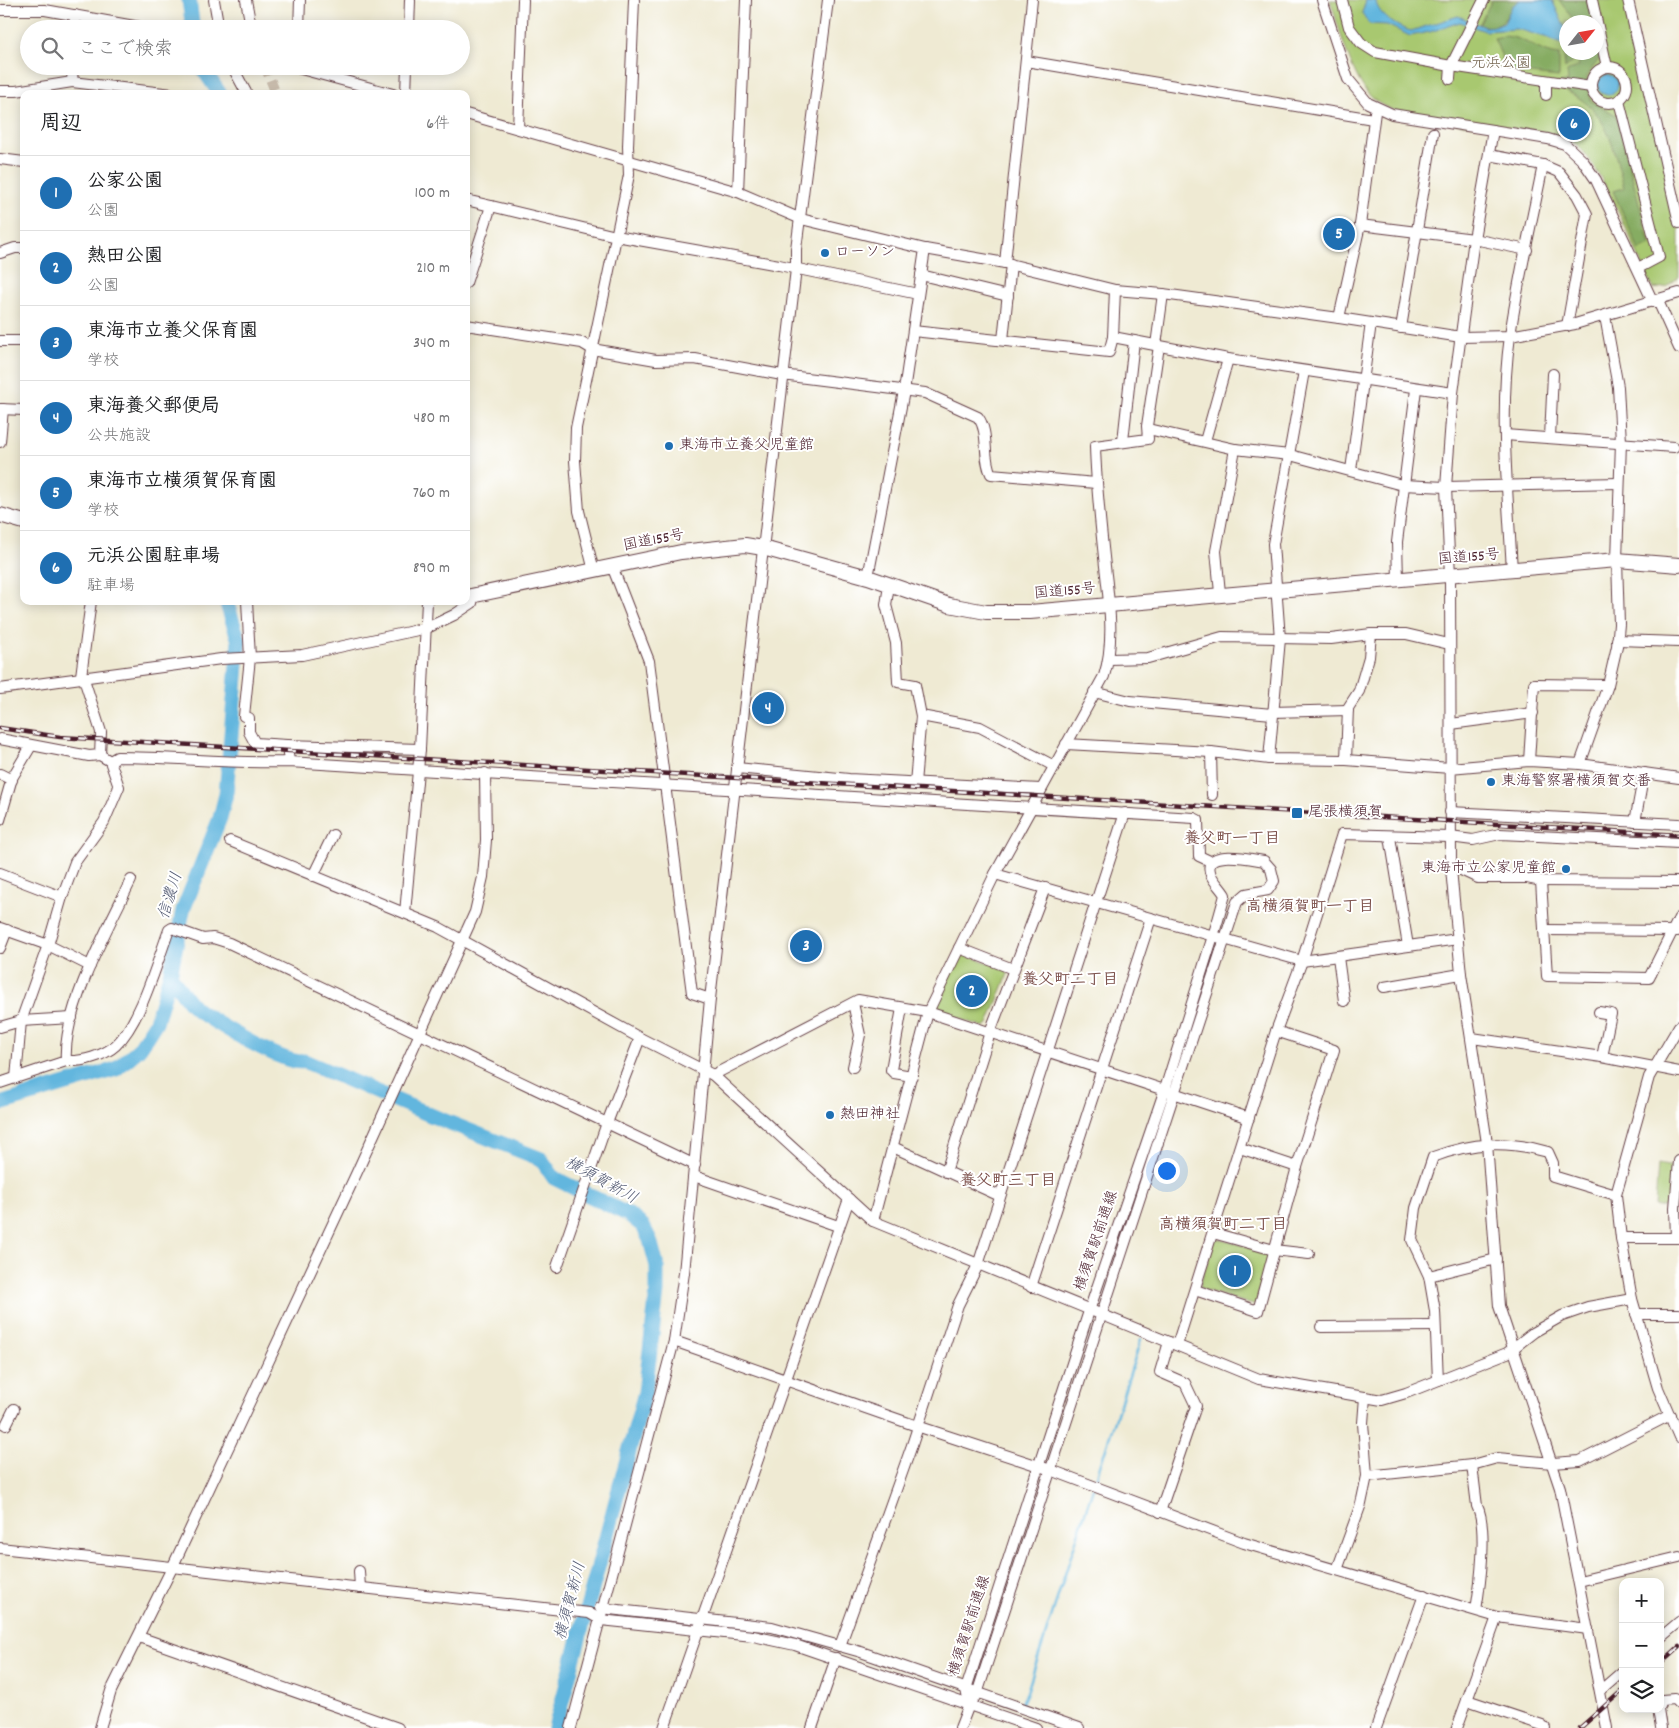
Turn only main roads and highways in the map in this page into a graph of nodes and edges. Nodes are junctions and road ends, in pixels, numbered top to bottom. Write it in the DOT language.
graph roads {
  1 [pos="0,515"];
  2 [pos="20,521"];
  3 [pos="1679,564"];
  4 [pos="470,596"];
  1 -- 2 [label="highway"];
  3 -- 4 [label="highway, 国道155号"];
}
